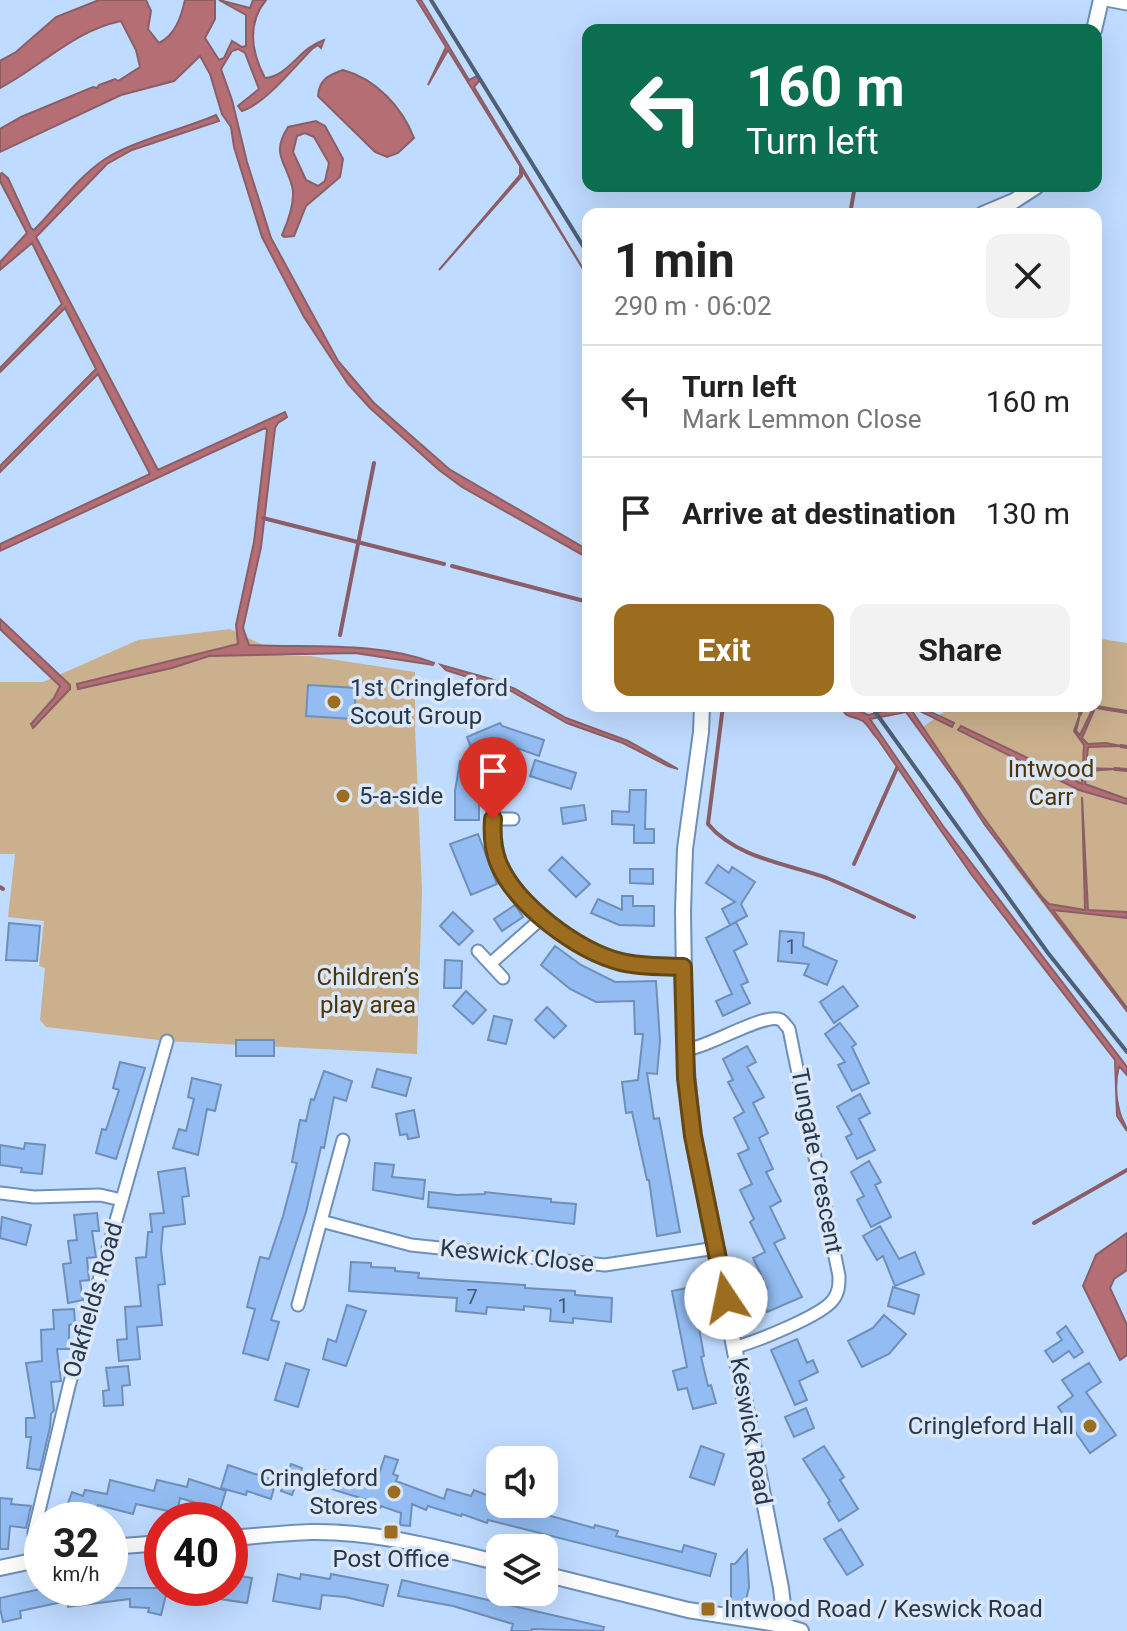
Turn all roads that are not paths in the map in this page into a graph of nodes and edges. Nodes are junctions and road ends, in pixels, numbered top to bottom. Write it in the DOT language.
graph roads {
  1 [pos="1104,0"];
  2 [pos="1127,4"];
  3 [pos="1096,24"];
  4 [pos="1028,192"];
  5 [pos="997,208"];
  6 [pos="701,712"];
  7 [pos="494,796"];
  8 [pos="493,819"];
  9 [pos="513,819"];
  10 [pos="542,918"];
  11 [pos="478,951"];
  12 [pos="490,964"];
  13 [pos="683,967"];
  14 [pos="503,978"];
  15 [pos="167,1041"];
  16 [pos="685,1050"];
  17 [pos="343,1140"];
  18 [pos="0,1193"];
  19 [pos="122,1200"];
  20 [pos="321,1221"];
  21 [pos="716,1248"];
  22 [pos="298,1305"];
  23 [pos="736,1347"];
  24 [pos="41,1502"];
  25 [pos="248,1537"];
  26 [pos="486,1560"];
  27 [pos="24,1563"];
  28 [pos="0,1568"];
  29 [pos="558,1578"];
  30 [pos="784,1629"];
  31 [pos="801,1631"];
  1 -- 2 [label="street"];
  1 -- 3 [label="street"];
  4 -- 5 [label="street"];
  6 -- 13 [label="street, Keswick Road"];
  7 -- 8 [label="street"];
  8 -- 9 [label="street"];
  8 -- 10 [label="street"];
  10 -- 12 [label="street"];
  10 -- 13 [label="street"];
  11 -- 12 [label="street"];
  12 -- 14 [label="street"];
  13 -- 16 [label="street, Keswick Road"];
  15 -- 19 [label="street, Oakfields Road"];
  16 -- 21 [label="street, Keswick Road"];
  16 -- 23 [label="street, Tungate Crescent"];
  17 -- 20 [label="street"];
  18 -- 19 [label="street"];
  19 -- 24 [label="street, Oakfields Road"];
  20 -- 21 [label="street, Keswick Close"];
  20 -- 22 [label="street"];
  21 -- 23 [label="street, Keswick Road"];
  23 -- 30 [label="street, Keswick Road"];
  25 -- 26 [label="street"];
  27 -- 28 [label="street"];
  29 -- 30 [label="street"];
  30 -- 31 [label="street"];
}
